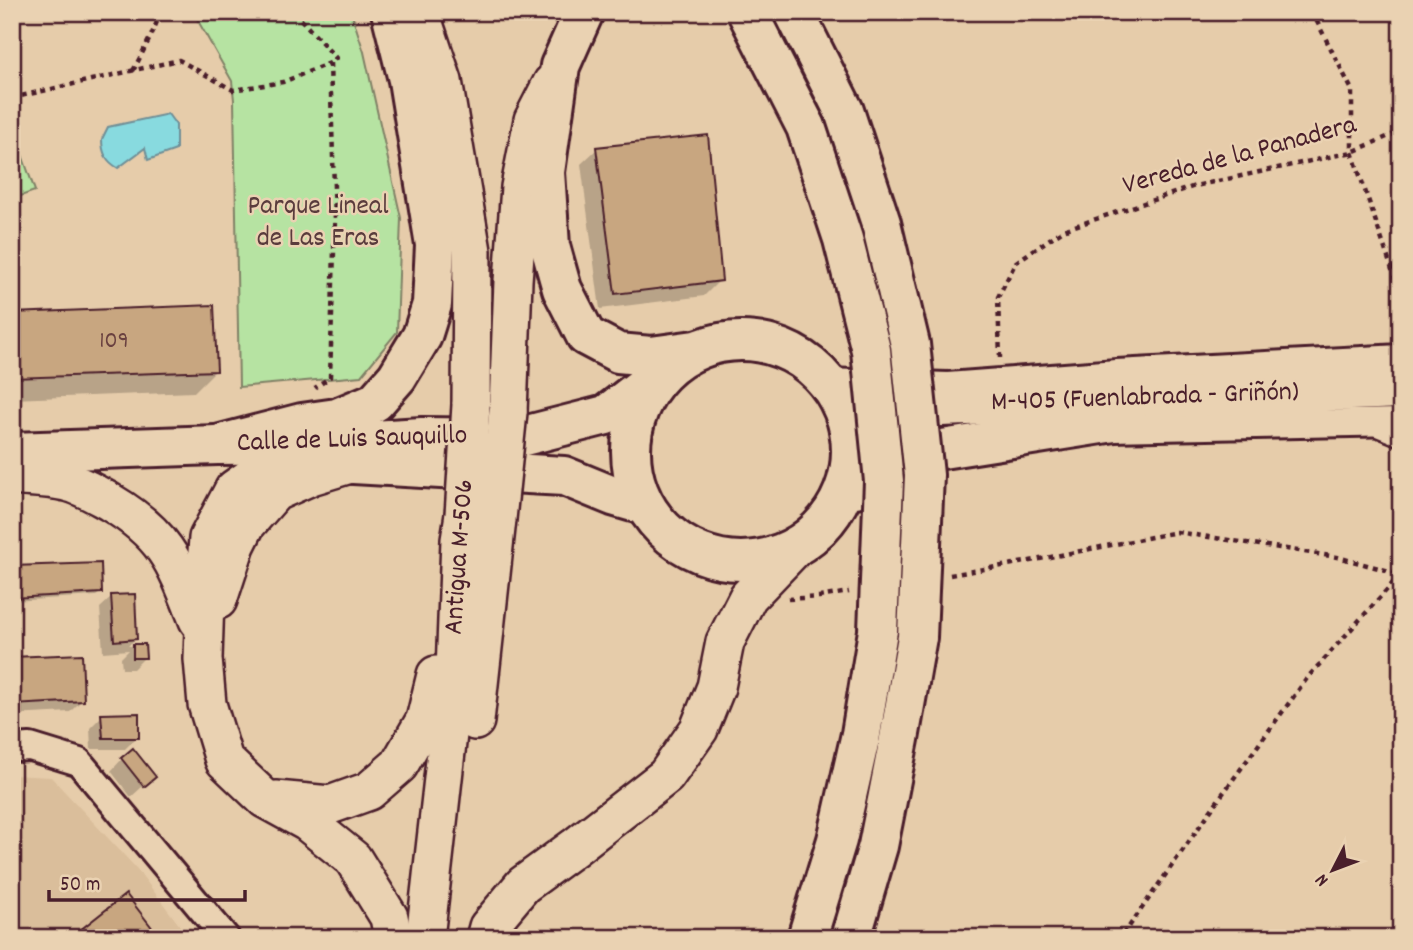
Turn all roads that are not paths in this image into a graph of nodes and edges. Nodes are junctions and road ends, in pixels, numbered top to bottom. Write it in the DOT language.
graph roads {
  1 [pos="391,12"];
  2 [pos="420,12"];
  3 [pos="584,12"];
  4 [pos="747,12"];
  5 [pos="794,12"];
  6 [pos="560,66"];
  7 [pos="684,357"];
  8 [pos="1401,358"];
  9 [pos="831,389"];
  10 [pos="1401,389"];
  11 [pos="1312,391"];
  12 [pos="1401,422"];
  13 [pos="1363,423"];
  14 [pos="1072,429"];
  15 [pos="1401,439"];
  16 [pos="218,445"];
  17 [pos="286,451"];
  18 [pos="12,452"];
  19 [pos="350,464"];
  20 [pos="12,474"];
  21 [pos="844,494"];
  22 [pos="643,505"];
  23 [pos="474,525"];
  24 [pos="796,548"];
  25 [pos="204,636"];
  26 [pos="12,748"];
  27 [pos="265,799"];
  28 [pos="226,938"];
  29 [pos="393,938"];
  30 [pos="425,938"];
  31 [pos="451,938"];
  32 [pos="485,938"];
  33 [pos="807,938"];
  34 [pos="851,938"];
  1 -- 16 [label="main road"];
  2 -- 23 [label="street, Antigua M-506, bridge"];
  3 -- 6 [label="main road"];
  4 -- 33 [label="main road, bridge"];
  5 -- 34 [label="main road, bridge"];
  6 -- 7 [label="main road"];
  6 -- 23 [label="street, Antigua M-506, bridge"];
  7 -- 9 [label="main road"];
  7 -- 17 [label="main road, Calle de Luis Sauquillo"];
  7 -- 22 [label="main road"];
  8 -- 9 [label="street"];
  9 -- 11 [label="main road, M-405 (Fuenlabrada - Griñón)"];
  9 -- 21 [label="main road"];
  10 -- 11 [label="main road"];
  11 -- 14 [label="main road, M-405 (Fuenlabrada - Griñón)"];
  12 -- 13 [label="street"];
  13 -- 14 [label="street"];
  13 -- 15 [label="lane"];
  14 -- 21 [label="main road, M-405 (Fuenlabrada - Griñón)"];
  16 -- 17 [label="main road, Calle de Luis Sauquillo"];
  16 -- 18 [label="main road, Calle de Luis Sauquillo"];
  17 -- 19 [label="main road, Calle de Luis Sauquillo"];
  17 -- 20 [label="main road, Calle de Luis Sauquillo"];
  17 -- 25 [label="street"];
  19 -- 22 [label="main road, Calle de Luis Sauquillo"];
  19 -- 25 [label="street"];
  20 -- 25 [label="street"];
  21 -- 24 [label="main road"];
  22 -- 24 [label="main road"];
  23 -- 27 [label="street"];
  23 -- 30 [label="street, Antigua M-506"];
  23 -- 31 [label="street, Antigua M-506"];
  24 -- 32 [label="street"];
  25 -- 27 [label="street"];
  26 -- 28 [label="street"];
  27 -- 29 [label="street"];
}
